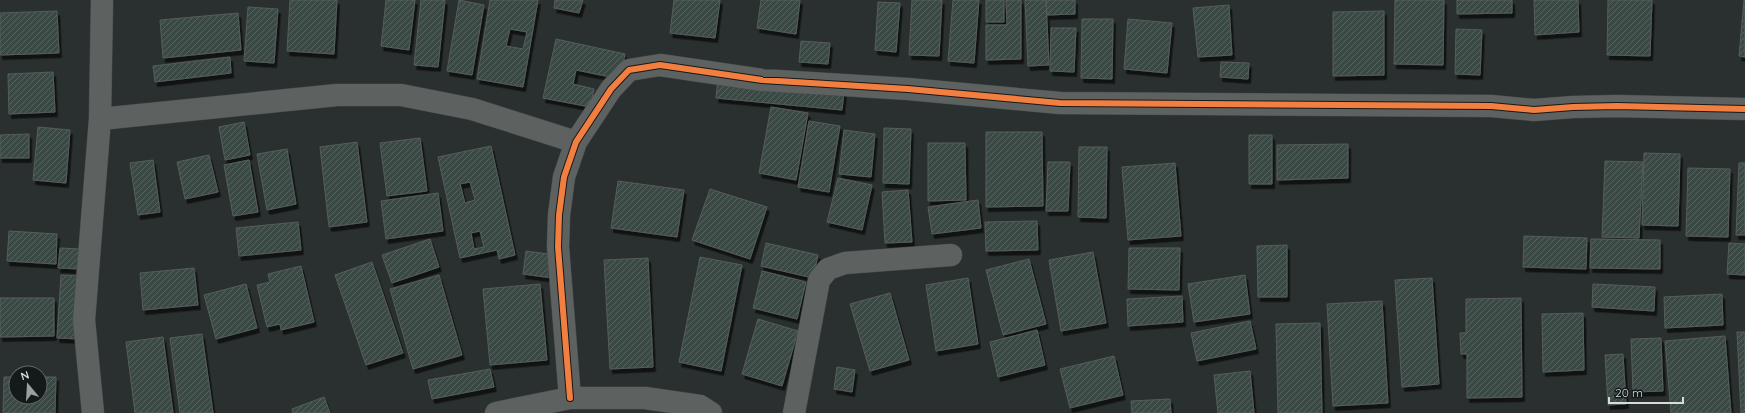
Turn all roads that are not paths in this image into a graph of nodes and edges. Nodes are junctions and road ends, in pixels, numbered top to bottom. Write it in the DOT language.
graph roads {
  1 [pos="102,0"];
  2 [pos="1745,109"];
  3 [pos="100,119"];
  4 [pos="576,142"];
  5 [pos="951,255"];
  6 [pos="570,398"];
  7 [pos="93,413"];
  8 [pos="496,413"];
  9 [pos="711,413"];
  10 [pos="794,413"];
  1 -- 3 [label="street"];
  2 -- 4 [label="street"];
  3 -- 4 [label="street"];
  3 -- 7 [label="street"];
  4 -- 6 [label="street"];
  5 -- 10 [label="street"];
  6 -- 8 [label="street"];
  6 -- 9 [label="street"];
}
